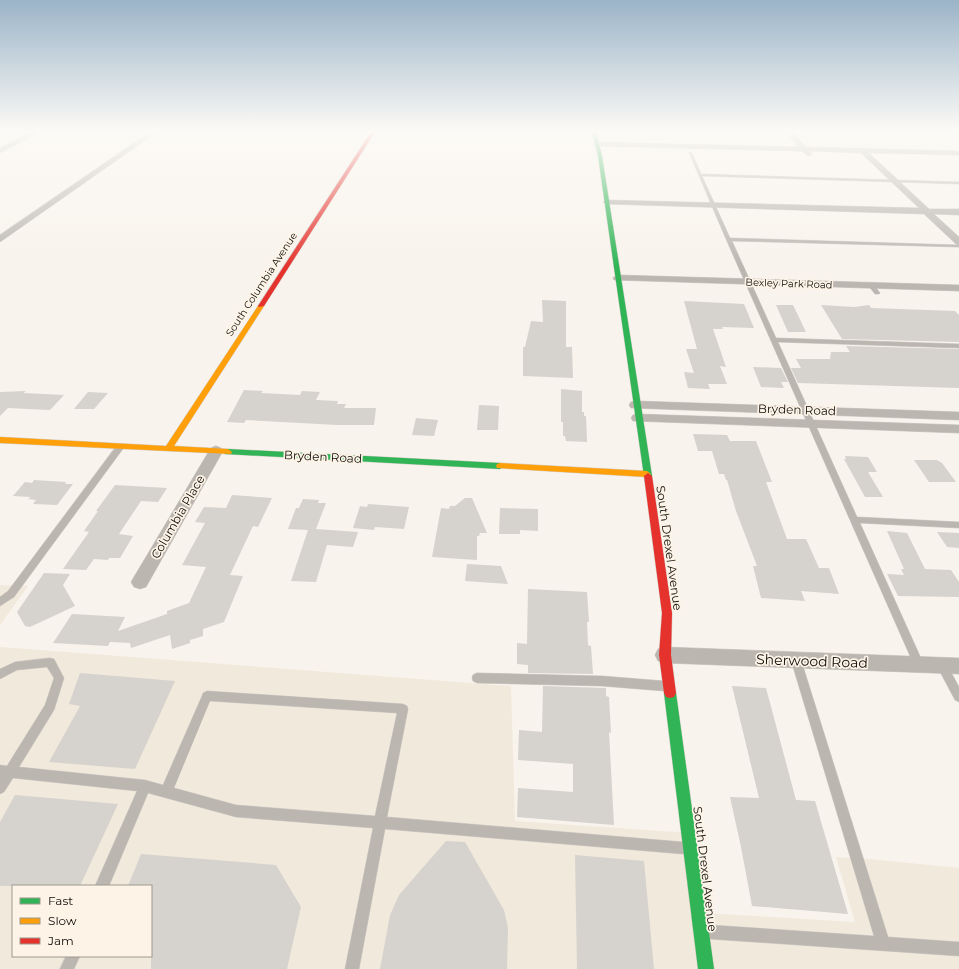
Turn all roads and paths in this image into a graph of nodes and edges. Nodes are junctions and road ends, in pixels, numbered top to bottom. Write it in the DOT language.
graph roads {
  1 [pos="89,177"];
  2 [pos="344,177"];
  3 [pos="602,177"];
  4 [pos="701,177"];
  5 [pos="772,177"];
  6 [pos="890,177"];
  7 [pos="894,181"];
  8 [pos="959,183"];
  9 [pos="607,202"];
  10 [pos="713,205"];
  11 [pos="928,211"];
  12 [pos="959,212"];
  13 [pos="0,239"];
  14 [pos="728,239"];
  15 [pos="959,242"];
  16 [pos="959,246"];
  17 [pos="619,281"];
  18 [pos="749,285"];
  19 [pos="959,288"];
  20 [pos="874,289"];
  21 [pos="959,295"];
  22 [pos="774,340"];
  23 [pos="959,346"];
  24 [pos="637,411"];
  25 [pos="806,411"];
  26 [pos="959,416"];
  27 [pos="812,424"];
  28 [pos="959,429"];
  29 [pos="0,440"];
  30 [pos="121,446"];
  31 [pos="168,449"];
  32 [pos="216,451"];
  33 [pos="647,474"];
  34 [pos="854,520"];
  35 [pos="959,525"];
  36 [pos="140,582"];
  37 [pos="0,602"];
  38 [pos="665,655"];
  39 [pos="796,660"];
  40 [pos="919,665"];
  41 [pos="951,666"];
  42 [pos="0,674"];
  43 [pos="477,678"];
  44 [pos="669,686"];
  45 [pos="959,697"];
  46 [pos="5,771"];
  47 [pos="145,786"];
  48 [pos="0,788"];
  49 [pos="167,791"];
  50 [pos="380,823"];
  51 [pos="690,848"];
  52 [pos="102,885"];
  53 [pos="701,932"];
  54 [pos="883,944"];
  55 [pos="959,949"];
  56 [pos="72,957"];
  57 [pos="67,969"];
  58 [pos="352,969"];
  59 [pos="706,969"];
  1 -- 13 [label="street"];
  2 -- 31 [label="street, South Columbia Avenue"];
  3 -- 9 [label="street, South Drexel Avenue"];
  4 -- 10 [label="lane"];
  5 -- 7 [label="lane"];
  6 -- 7 [label="street"];
  7 -- 8 [label="lane"];
  7 -- 11 [label="street"];
  9 -- 10 [label="street"];
  9 -- 17 [label="street, South Drexel Avenue"];
  10 -- 11 [label="street"];
  10 -- 14 [label="lane"];
  11 -- 12 [label="street"];
  11 -- 15 [label="street"];
  14 -- 16 [label="lane"];
  14 -- 18 [label="lane"];
  17 -- 18 [label="street, Bexley Park Road"];
  17 -- 24 [label="street, South Drexel Avenue"];
  18 -- 20 [label="street, Bexley Park Road"];
  18 -- 22 [label="lane"];
  19 -- 20 [label="street, Bexley Park Road"];
  20 -- 21 [label="street, Bexley Park Road"];
  22 -- 23 [label="lane"];
  22 -- 25 [label="lane"];
  24 -- 25 [label="street, Bryden Road"];
  24 -- 27 [label="street, Bryden Road"];
  24 -- 33 [label="street, South Drexel Avenue"];
  25 -- 26 [label="street, Bryden Road"];
  25 -- 27 [label="lane"];
  27 -- 28 [label="street, Bryden Road"];
  27 -- 34 [label="lane"];
  29 -- 30 [label="street, Bryden Road"];
  30 -- 31 [label="street, Bryden Road"];
  30 -- 37 [label="lane"];
  31 -- 32 [label="street, Bryden Road"];
  32 -- 33 [label="street, Bryden Road"];
  32 -- 36 [label="street, Columbia Place"];
  33 -- 38 [label="street, South Drexel Avenue"];
  34 -- 35 [label="lane"];
  34 -- 40 [label="lane"];
  38 -- 39 [label="street, Sherwood Road"];
  38 -- 44 [label="street, South Drexel Avenue"];
  39 -- 40 [label="street, Sherwood Road"];
  39 -- 54 [label="lane"];
  40 -- 41 [label="street, Sherwood Road"];
  41 -- 45 [label="lane"];
  42 -- 46 [label="lane"];
  43 -- 44 [label="lane"];
  44 -- 51 [label="street, South Drexel Avenue"];
  46 -- 47 [label="lane"];
  46 -- 48 [label="lane"];
  47 -- 49 [label="lane"];
  47 -- 52 [label="lane"];
  49 -- 50 [label="lane"];
  49 -- 50 [label="lane"];
  50 -- 51 [label="lane"];
  50 -- 58 [label="lane"];
  51 -- 53 [label="street, South Drexel Avenue"];
  53 -- 54 [label="lane"];
  53 -- 59 [label="street, South Drexel Avenue"];
  54 -- 55 [label="lane"];
  56 -- 57 [label="lane"];
}
